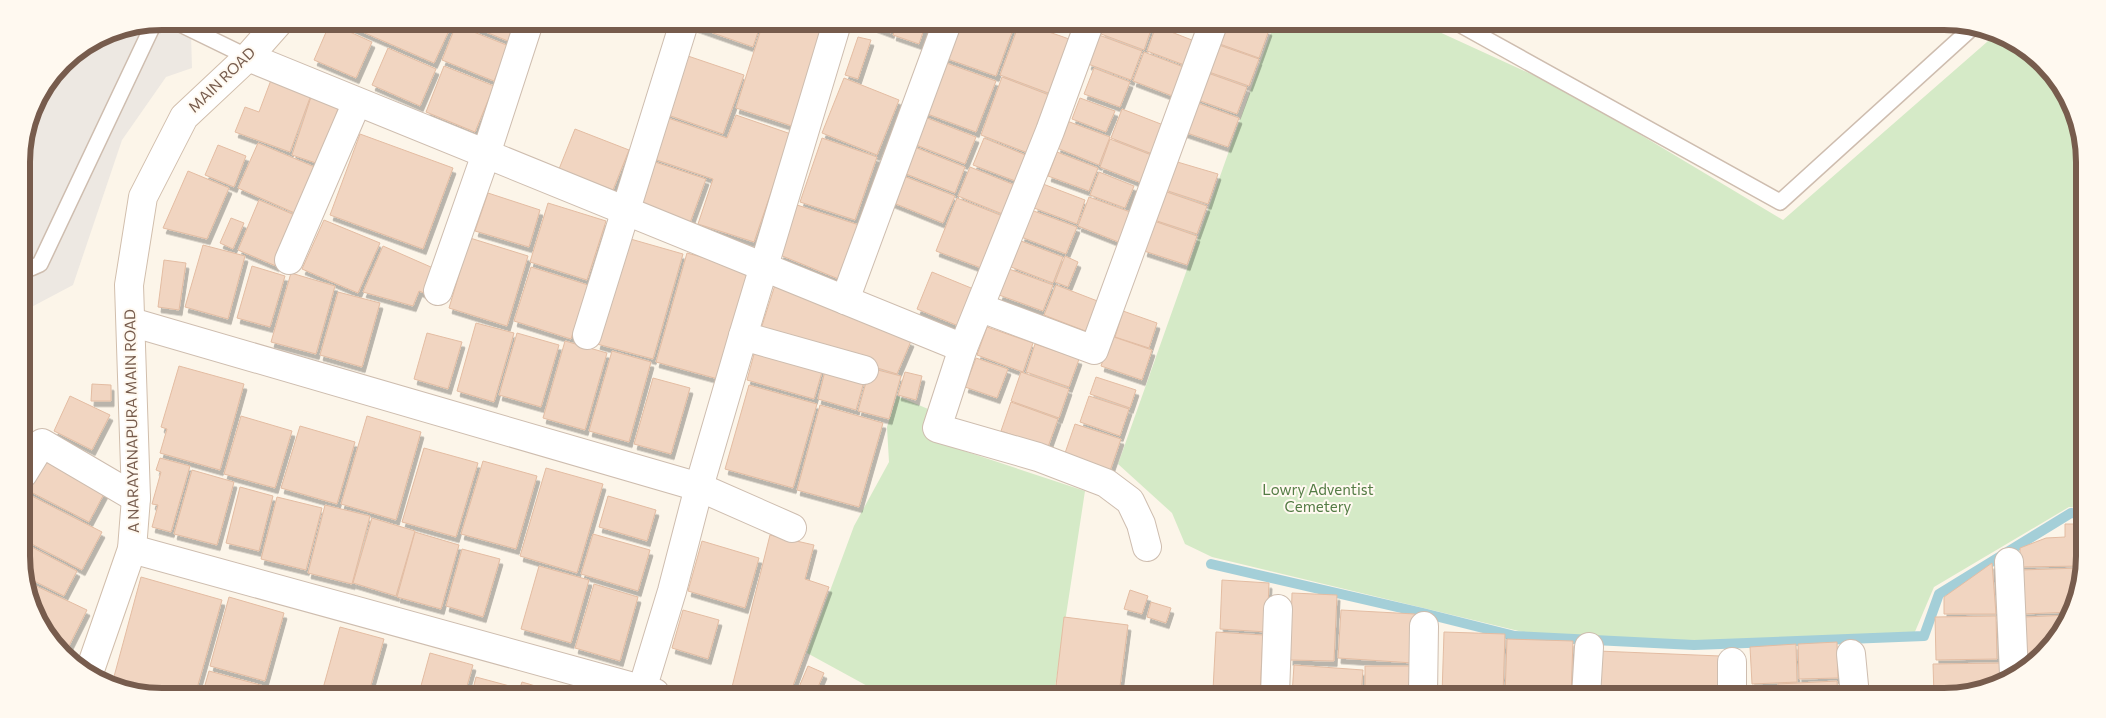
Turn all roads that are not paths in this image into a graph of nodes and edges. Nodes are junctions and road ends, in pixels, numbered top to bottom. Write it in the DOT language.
graph roads {
  1 [pos="192,30"];
  2 [pos="272,30"];
  3 [pos="526,30"];
  4 [pos="682,30"];
  5 [pos="835,30"];
  6 [pos="944,30"];
  7 [pos="1086,30"];
  8 [pos="1211,30"];
  9 [pos="1470,30"];
  10 [pos="150,31"];
  11 [pos="1967,32"];
  12 [pos="248,57"];
  13 [pos="357,102"];
  14 [pos="486,154"];
  15 [pos="625,211"];
  16 [pos="289,260"];
  17 [pos="763,267"];
  18 [pos="30,268"];
  19 [pos="130,285"];
  20 [pos="438,291"];
  21 [pos="845,300"];
  22 [pos="981,308"];
  23 [pos="131,322"];
  24 [pos="587,335"];
  25 [pos="743,336"];
  26 [pos="963,348"];
  27 [pos="864,370"];
  28 [pos="30,463"];
  29 [pos="699,487"];
  30 [pos="136,498"];
  31 [pos="792,528"];
  32 [pos="1147,547"];
  33 [pos="132,549"];
  34 [pos="2009,562"];
  35 [pos="1278,609"];
  36 [pos="1424,626"];
  37 [pos="1589,647"];
  38 [pos="1851,654"];
  39 [pos="1732,662"];
  40 [pos="91,667"];
  41 [pos="2014,668"];
  42 [pos="632,688"];
  43 [pos="647,688"];
  44 [pos="1275,688"];
  45 [pos="1423,688"];
  46 [pos="1586,688"];
  47 [pos="1732,688"];
  48 [pos="1854,688"];
  1 -- 12 [label="lane"];
  2 -- 12 [label="street, MAIN ROAD"];
  3 -- 14 [label="street"];
  4 -- 15 [label="street"];
  5 -- 17 [label="street"];
  6 -- 21 [label="street"];
  7 -- 22 [label="street"];
  8 -- 22 [label="street"];
  9 -- 11 [label="lane"];
  10 -- 18 [label="lane"];
  12 -- 13 [label="street"];
  12 -- 19 [label="street, MAIN ROAD"];
  13 -- 14 [label="street"];
  13 -- 16 [label="street"];
  14 -- 15 [label="street"];
  14 -- 20 [label="street"];
  15 -- 17 [label="street"];
  15 -- 24 [label="street"];
  17 -- 21 [label="street"];
  17 -- 25 [label="street"];
  19 -- 23 [label="street, A NARAYANAPURA MAIN ROAD"];
  21 -- 26 [label="street"];
  22 -- 26 [label="street"];
  23 -- 29 [label="street"];
  23 -- 30 [label="street, A NARAYANAPURA MAIN ROAD"];
  25 -- 27 [label="street"];
  25 -- 29 [label="street"];
  26 -- 32 [label="street"];
  28 -- 30 [label="street"];
  29 -- 31 [label="street"];
  29 -- 43 [label="street"];
  30 -- 33 [label="street, A NARAYANAPURA MAIN ROAD"];
  33 -- 40 [label="street, A NARAYANAPURA MAIN ROAD"];
  33 -- 42 [label="street"];
  34 -- 41 [label="street"];
  35 -- 44 [label="street"];
  36 -- 45 [label="street"];
  37 -- 46 [label="street"];
  38 -- 48 [label="street"];
  39 -- 47 [label="street"];
}
